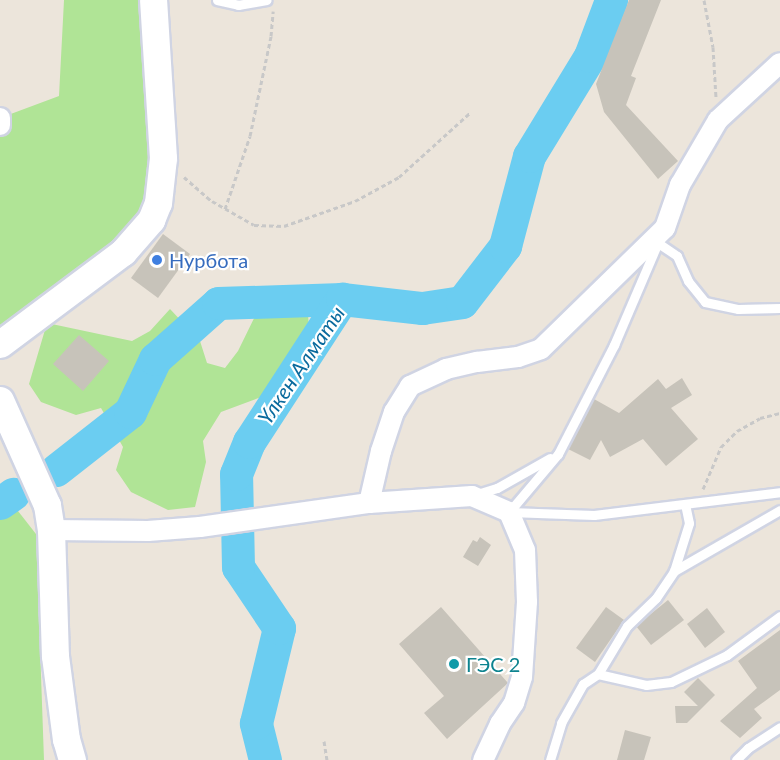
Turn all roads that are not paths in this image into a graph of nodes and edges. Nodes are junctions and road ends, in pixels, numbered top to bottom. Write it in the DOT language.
graph roads {
  1 [pos="153,0"];
  2 [pos="217,0"];
  3 [pos="270,4"];
  4 [pos="780,63"];
  5 [pos="0,118"];
  6 [pos="0,125"];
  7 [pos="661,236"];
  8 [pos="780,308"];
  9 [pos="0,344"];
  10 [pos="0,400"];
  11 [pos="558,454"];
  12 [pos="780,492"];
  13 [pos="471,496"];
  14 [pos="369,503"];
  15 [pos="685,504"];
  16 [pos="780,510"];
  17 [pos="509,512"];
  18 [pos="49,518"];
  19 [pos="674,571"];
  20 [pos="780,616"];
  21 [pos="598,674"];
  22 [pos="780,727"];
  23 [pos="72,760"];
  24 [pos="483,760"];
  25 [pos="550,760"];
  26 [pos="736,760"];
  1 -- 9 [label="main road"];
  2 -- 3 [label="lane"];
  4 -- 7 [label="street"];
  5 -- 6 [label="street"];
  7 -- 8 [label="lane"];
  7 -- 11 [label="lane"];
  7 -- 14 [label="street"];
  10 -- 18 [label="main road"];
  11 -- 13 [label="lane"];
  11 -- 17 [label="lane"];
  12 -- 15 [label="lane"];
  13 -- 14 [label="street"];
  13 -- 17 [label="street"];
  14 -- 18 [label="street"];
  15 -- 17 [label="lane"];
  15 -- 19 [label="lane"];
  16 -- 19 [label="lane"];
  17 -- 24 [label="street"];
  18 -- 23 [label="main road"];
  19 -- 21 [label="lane"];
  20 -- 21 [label="lane"];
  21 -- 25 [label="lane"];
  22 -- 26 [label="lane"];
}
